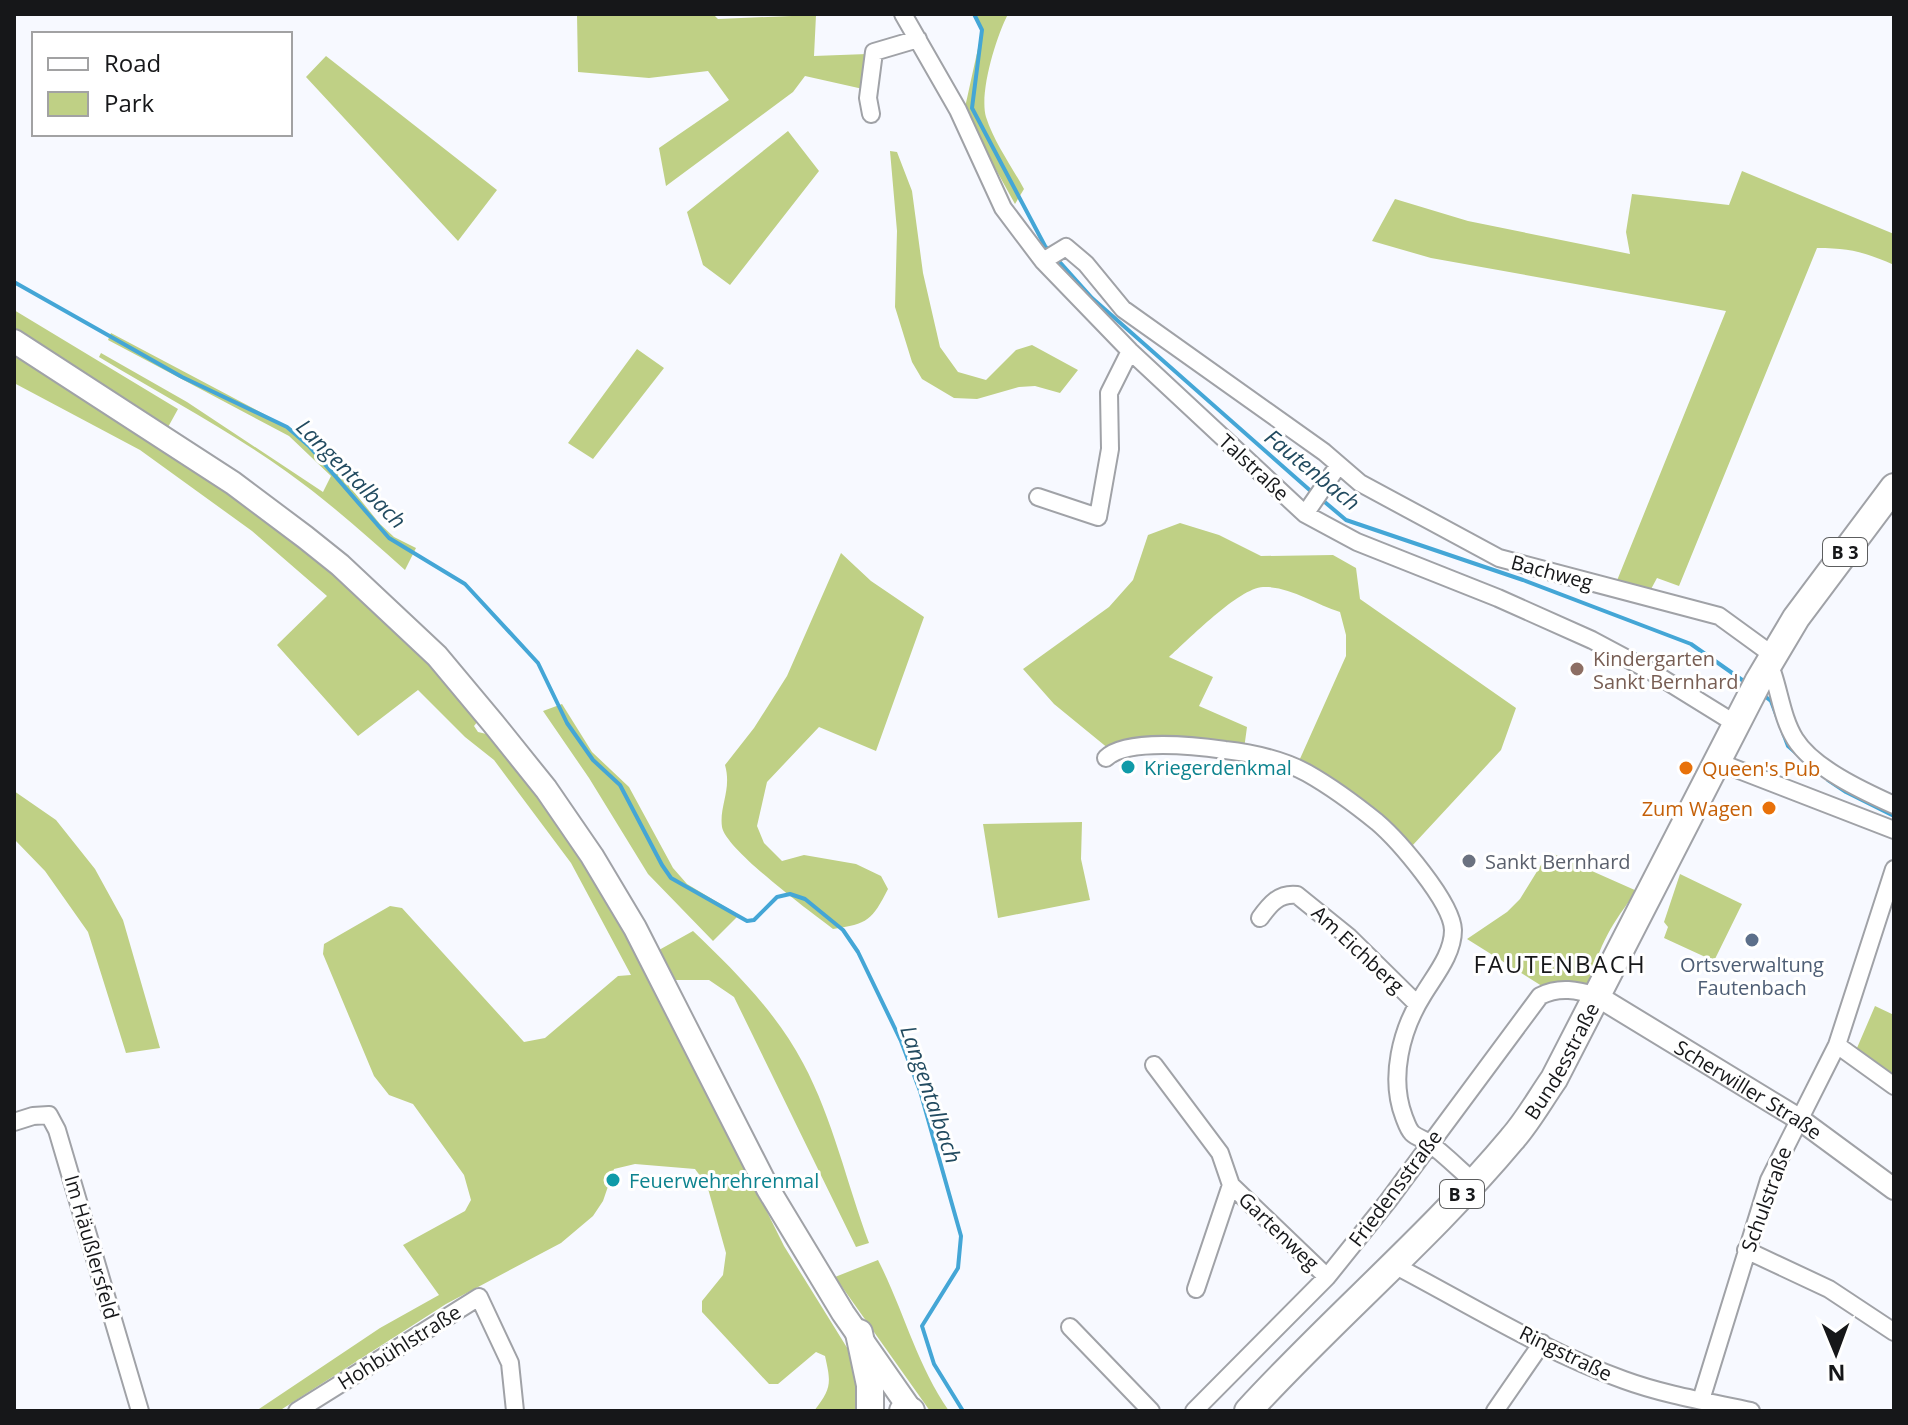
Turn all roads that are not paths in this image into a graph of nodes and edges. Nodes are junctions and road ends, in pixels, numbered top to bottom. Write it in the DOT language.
graph roads {
  1 [pos="903,14"];
  2 [pos="918,39"];
  3 [pos="871,114"];
  4 [pos="1043,261"];
  5 [pos="14,341"];
  6 [pos="1130,351"];
  7 [pos="1338,466"];
  8 [pos="1894,487"];
  9 [pos="1038,497"];
  10 [pos="1305,514"];
  11 [pos="1762,676"];
  12 [pos="1736,724"];
  13 [pos="1106,758"];
  14 [pos="1718,760"];
  15 [pos="1894,805"];
  16 [pos="1894,830"];
  17 [pos="1894,869"];
  18 [pos="1260,918"];
  19 [pos="1597,996"];
  20 [pos="1417,1004"];
  21 [pos="1837,1045"];
  22 [pos="1154,1065"];
  23 [pos="1894,1086"];
  24 [pos="15,1118"];
  25 [pos="1799,1119"];
  26 [pos="1429,1143"];
  27 [pos="1474,1182"];
  28 [pos="1231,1185"];
  29 [pos="1894,1189"];
  30 [pos="1746,1250"];
  31 [pos="1392,1264"];
  32 [pos="1327,1277"];
  33 [pos="1196,1289"];
  34 [pos="1070,1327"];
  35 [pos="1894,1332"];
  36 [pos="859,1333"];
  37 [pos="1542,1343"];
  38 [pos="1701,1400"];
  39 [pos="908,1410"];
  40 [pos="140,1411"];
  41 [pos="297,1411"];
  42 [pos="515,1411"];
  43 [pos="870,1411"];
  44 [pos="1151,1411"];
  45 [pos="1194,1411"];
  46 [pos="1248,1411"];
  47 [pos="1495,1411"];
  48 [pos="1751,1411"];
  1 -- 2 [label="street, Talstraße"];
  2 -- 3 [label="street"];
  2 -- 4 [label="street, Talstraße"];
  4 -- 6 [label="street, Talstraße"];
  4 -- 7 [label="street, Bachweg"];
  5 -- 36 [label="main road"];
  6 -- 9 [label="street"];
  6 -- 10 [label="street, Talstraße"];
  7 -- 10 [label="street"];
  7 -- 11 [label="street, Bachweg"];
  8 -- 11 [label="main road, Bundesstraße / B 3"];
  10 -- 12 [label="street, Talstraße"];
  11 -- 12 [label="main road, Bundesstraße / B 3"];
  11 -- 15 [label="street"];
  12 -- 14 [label="main road, Bundesstraße / B 3"];
  13 -- 20 [label="street, Am Eichberg"];
  14 -- 16 [label="street"];
  14 -- 19 [label="main road, Bundesstraße / B 3"];
  17 -- 21 [label="street, Schulstraße"];
  18 -- 20 [label="street, Am Eichberg"];
  19 -- 25 [label="street, Scherwiller Straße"];
  19 -- 26 [label="street, Friedensstraße"];
  19 -- 27 [label="main road, Bundesstraße / B 3"];
  20 -- 26 [label="street, Am Eichberg"];
  21 -- 23 [label="street"];
  21 -- 25 [label="street, Schulstraße"];
  22 -- 28 [label="street, Gartenweg"];
  24 -- 40 [label="street, Im Häußlersfeld"];
  25 -- 29 [label="street, Scherwiller Straße"];
  25 -- 30 [label="street, Schulstraße"];
  26 -- 27 [label="street, Am Eichberg"];
  26 -- 32 [label="street, Friedensstraße"];
  27 -- 31 [label="main road, Bundesstraße / B 3"];
  28 -- 32 [label="street, Gartenweg"];
  28 -- 33 [label="street, Gartenweg"];
  30 -- 35 [label="street"];
  30 -- 38 [label="street, Schulstraße"];
  31 -- 37 [label="street, Ringstraße"];
  31 -- 46 [label="main road, Bundesstraße / B 3"];
  32 -- 45 [label="street, Friedensstraße"];
  34 -- 44 [label="street"];
  36 -- 39 [label="main road"];
  36 -- 43 [label="main road"];
  37 -- 38 [label="street, Ringstraße"];
  37 -- 47 [label="street"];
  38 -- 48 [label="street, Ringstraße"];
  41 -- 42 [label="street, Hohbühlstraße"];
}
